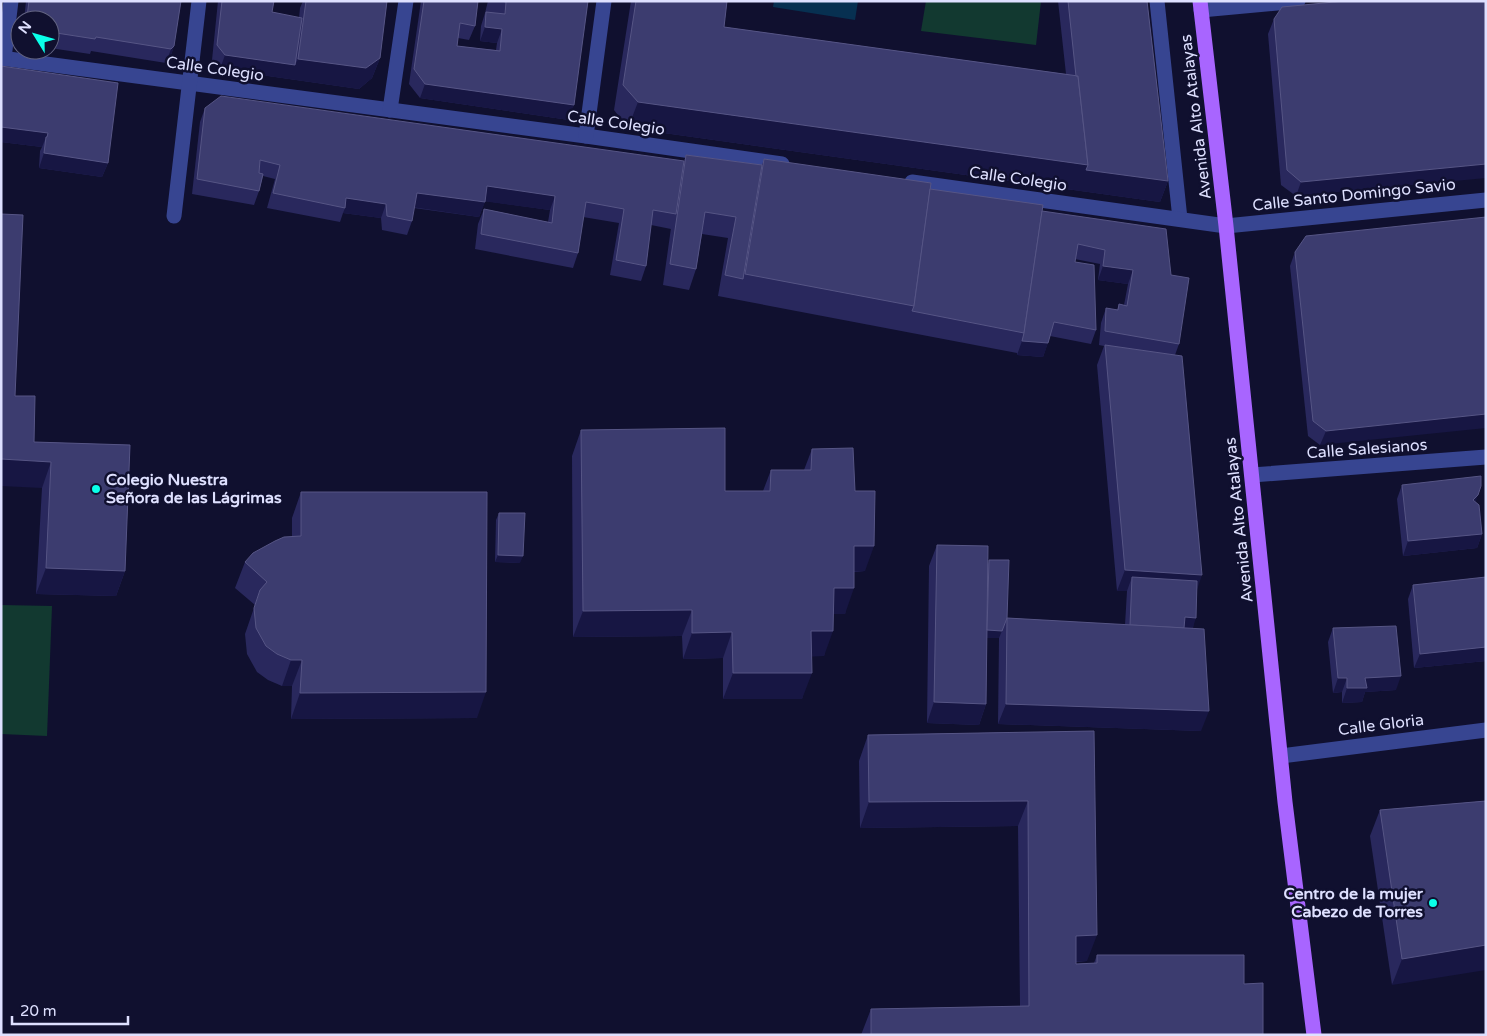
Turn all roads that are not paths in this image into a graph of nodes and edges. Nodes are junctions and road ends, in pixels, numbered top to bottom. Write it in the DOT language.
graph roads {
  1 [pos="11,1"];
  2 [pos="200,1"];
  3 [pos="406,1"];
  4 [pos="604,1"];
  5 [pos="1157,1"];
  6 [pos="1298,1"];
  7 [pos="1201,6"];
  8 [pos="3,58"];
  9 [pos="189,83"];
  10 [pos="390,110"];
  11 [pos="586,136"];
  12 [pos="792,165"];
  13 [pos="901,180"];
  14 [pos="1486,200"];
  15 [pos="174,216"];
  16 [pos="1180,220"];
  17 [pos="1226,226"];
  18 [pos="1486,457"];
  19 [pos="1252,475"];
  20 [pos="1486,730"];
  21 [pos="1280,756"];
  22 [pos="1314,1035"];
  1 -- 8 [label="street"];
  2 -- 9 [label="street"];
  3 -- 10 [label="street"];
  4 -- 11 [label="street"];
  5 -- 16 [label="street"];
  6 -- 7 [label="street"];
  7 -- 17 [label="main road, Avenida Alto Atalayas"];
  8 -- 9 [label="street, Calle Colegio"];
  9 -- 10 [label="street, Calle Colegio"];
  9 -- 15 [label="street"];
  10 -- 11 [label="street, Calle Colegio"];
  11 -- 12 [label="street, Calle Colegio"];
  13 -- 16 [label="street, Calle Colegio"];
  14 -- 17 [label="street, Calle Santo Domingo Savio"];
  16 -- 17 [label="street, Calle Colegio"];
  17 -- 19 [label="main road, Avenida Alto Atalayas"];
  18 -- 19 [label="street, Calle Salesianos"];
  19 -- 21 [label="main road, Avenida Alto Atalayas"];
  20 -- 21 [label="street, Calle Gloria"];
  21 -- 22 [label="main road, Avenida Alto Atalayas"];
}
